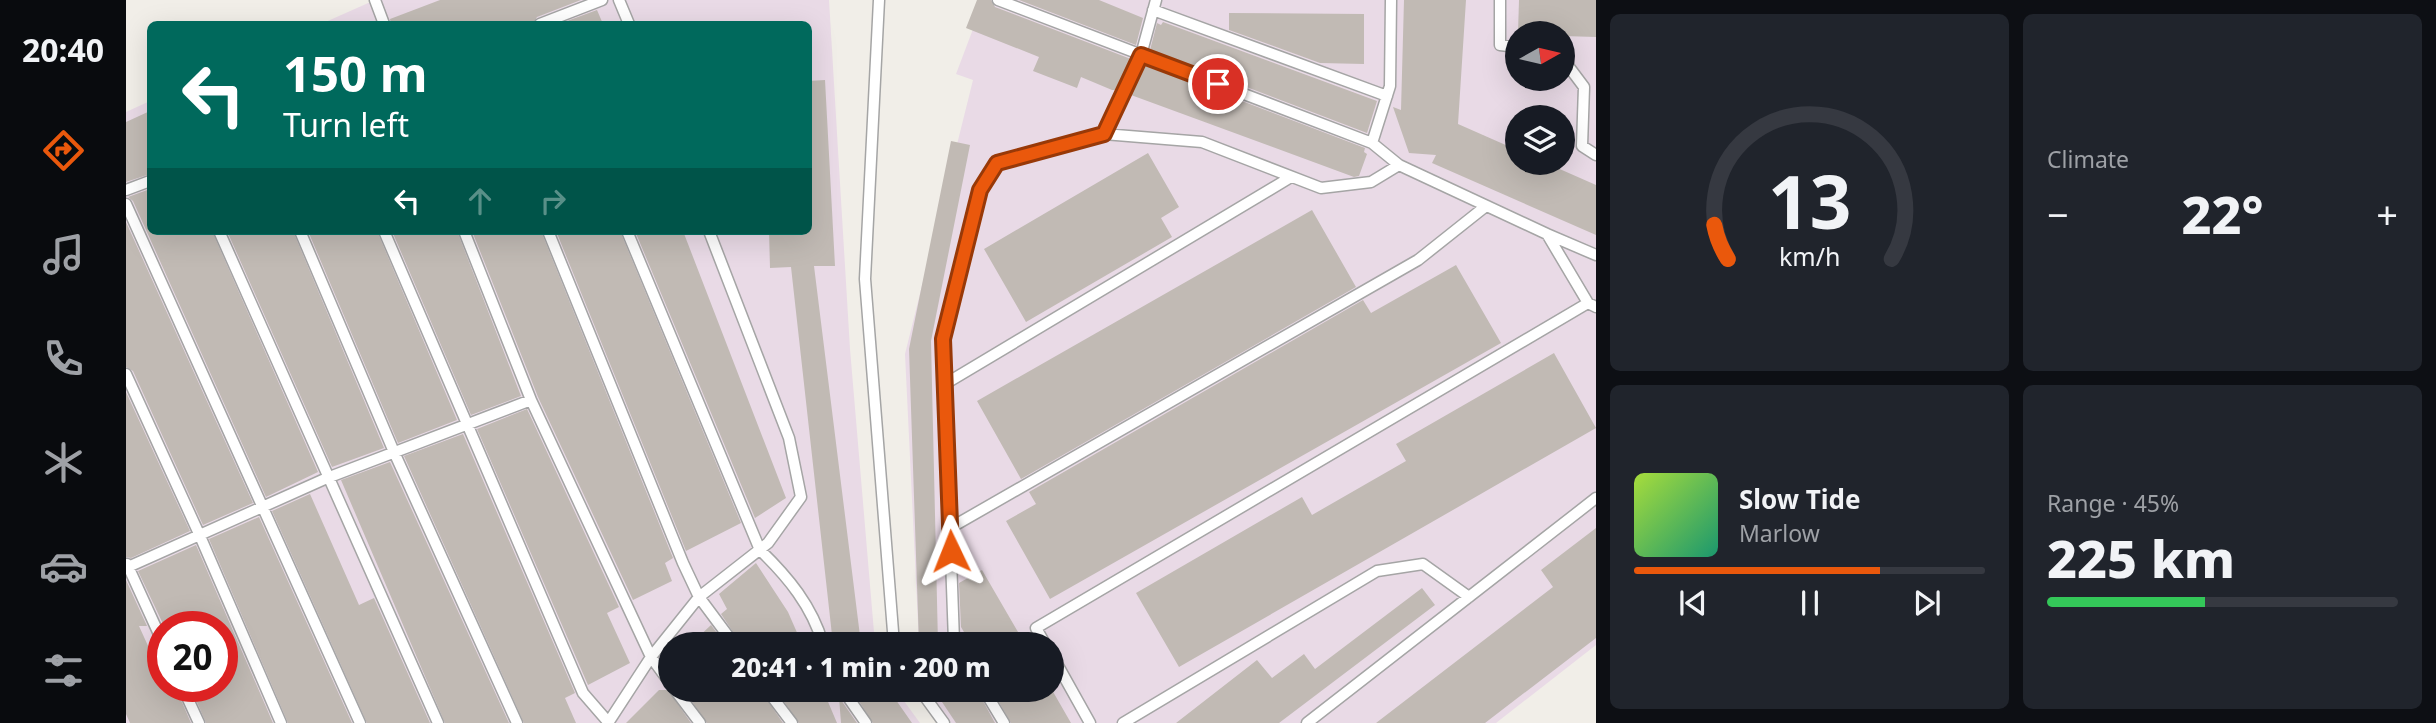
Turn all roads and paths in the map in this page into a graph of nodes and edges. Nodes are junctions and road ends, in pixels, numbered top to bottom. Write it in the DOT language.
graph roads {
  1 [pos="375,0"];
  2 [pos="602,0"];
  3 [pos="619,0"];
  4 [pos="879,0"];
  5 [pos="998,0"];
  6 [pos="1391,0"];
  7 [pos="1500,0"];
  8 [pos="1154,5"];
  9 [pos="383,21"];
  10 [pos="548,21"];
  11 [pos="628,21"];
  12 [pos="1505,46"];
  13 [pos="1141,55"];
  14 [pos="1575,75"];
  15 [pos="1387,96"];
  16 [pos="1104,134"];
  17 [pos="1372,143"];
  18 [pos="1596,155"];
  19 [pos="1399,165"];
  20 [pos="1291,177"];
  21 [pos="147,182"];
  22 [pos="126,190"];
  23 [pos="126,204"];
  24 [pos="1486,206"];
  25 [pos="1547,234"];
  26 [pos="221,235"];
  27 [pos="302,235"];
  28 [pos="386,235"];
  29 [pos="466,235"];
  30 [pos="550,235"];
  31 [pos="629,235"];
  32 [pos="711,235"];
  33 [pos="1596,255"];
  34 [pos="1592,305"];
  35 [pos="126,374"];
  36 [pos="945,384"];
  37 [pos="531,400"];
  38 [pos="467,423"];
  39 [pos="394,452"];
  40 [pos="327,478"];
  41 [pos="1596,498"];
  42 [pos="262,508"];
  43 [pos="950,528"];
  44 [pos="200,536"];
  45 [pos="761,550"];
  46 [pos="127,565"];
  47 [pos="699,597"];
  48 [pos="1469,597"];
  49 [pos="148,611"];
  50 [pos="725,632"];
  51 [pos="819,632"];
  52 [pos="893,632"];
  53 [pos="955,632"];
  54 [pos="1038,632"];
  55 [pos="651,657"];
  56 [pos="658,667"];
  57 [pos="1064,676"];
  58 [pos="189,702"];
  59 [pos="684,702"];
  60 [pos="776,702"];
  61 [pos="851,702"];
  62 [pos="929,702"];
  63 [pos="991,702"];
  64 [pos="199,723"];
  65 [pos="281,723"];
  66 [pos="360,723"];
  67 [pos="438,723"];
  68 [pos="517,723"];
  69 [pos="608,723"];
  70 [pos="701,723"];
  71 [pos="792,723"];
  72 [pos="866,723"];
  73 [pos="944,723"];
  74 [pos="1004,723"];
  75 [pos="1090,723"];
  76 [pos="1123,723"];
  77 [pos="1307,723"];
  1 -- 9 [label="lane"];
  2 -- 10 [label="lane"];
  3 -- 11 [label="lane"];
  4 -- 52 [label="lane"];
  5 -- 13 [label="lane"];
  6 -- 15 [label="lane"];
  7 -- 12 [label="lane"];
  8 -- 13 [label="lane"];
  8 -- 15 [label="lane"];
  13 -- 16 [label="lane"];
  13 -- 17 [label="lane"];
  14 -- 18 [label="lane"];
  15 -- 17 [label="lane"];
  16 -- 20 [label="lane"];
  16 -- 36 [label="lane"];
  17 -- 19 [label="lane"];
  19 -- 20 [label="lane"];
  19 -- 24 [label="lane"];
  20 -- 36 [label="lane"];
  21 -- 22 [label="lane"];
  23 -- 42 [label="lane"];
  24 -- 25 [label="lane"];
  24 -- 43 [label="lane"];
  25 -- 33 [label="lane"];
  25 -- 34 [label="lane"];
  26 -- 40 [label="lane"];
  27 -- 39 [label="lane"];
  28 -- 38 [label="lane"];
  29 -- 37 [label="lane"];
  30 -- 47 [label="lane"];
  31 -- 45 [label="lane"];
  32 -- 45 [label="lane"];
  34 -- 54 [label="lane"];
  35 -- 44 [label="lane"];
  36 -- 43 [label="lane"];
  37 -- 38 [label="lane"];
  37 -- 55 [label="lane"];
  38 -- 39 [label="lane"];
  38 -- 69 [label="lane"];
  39 -- 40 [label="lane"];
  39 -- 68 [label="lane"];
  40 -- 42 [label="lane"];
  40 -- 67 [label="lane"];
  41 -- 48 [label="lane"];
  42 -- 44 [label="lane"];
  42 -- 66 [label="lane"];
  43 -- 53 [label="lane"];
  44 -- 46 [label="lane"];
  44 -- 65 [label="lane"];
  45 -- 47 [label="lane"];
  45 -- 51 [label="lane"];
  46 -- 49 [label="lane"];
  47 -- 50 [label="lane"];
  47 -- 55 [label="lane"];
  48 -- 76 [label="lane"];
  48 -- 77 [label="lane"];
  55 -- 56 [label="lane"];
  55 -- 69 [label="lane"];
  57 -- 75 [label="lane"];
  58 -- 64 [label="lane"];
  59 -- 70 [label="lane"];
  60 -- 71 [label="lane"];
  61 -- 72 [label="lane"];
  62 -- 73 [label="lane"];
  63 -- 74 [label="lane"];
}
